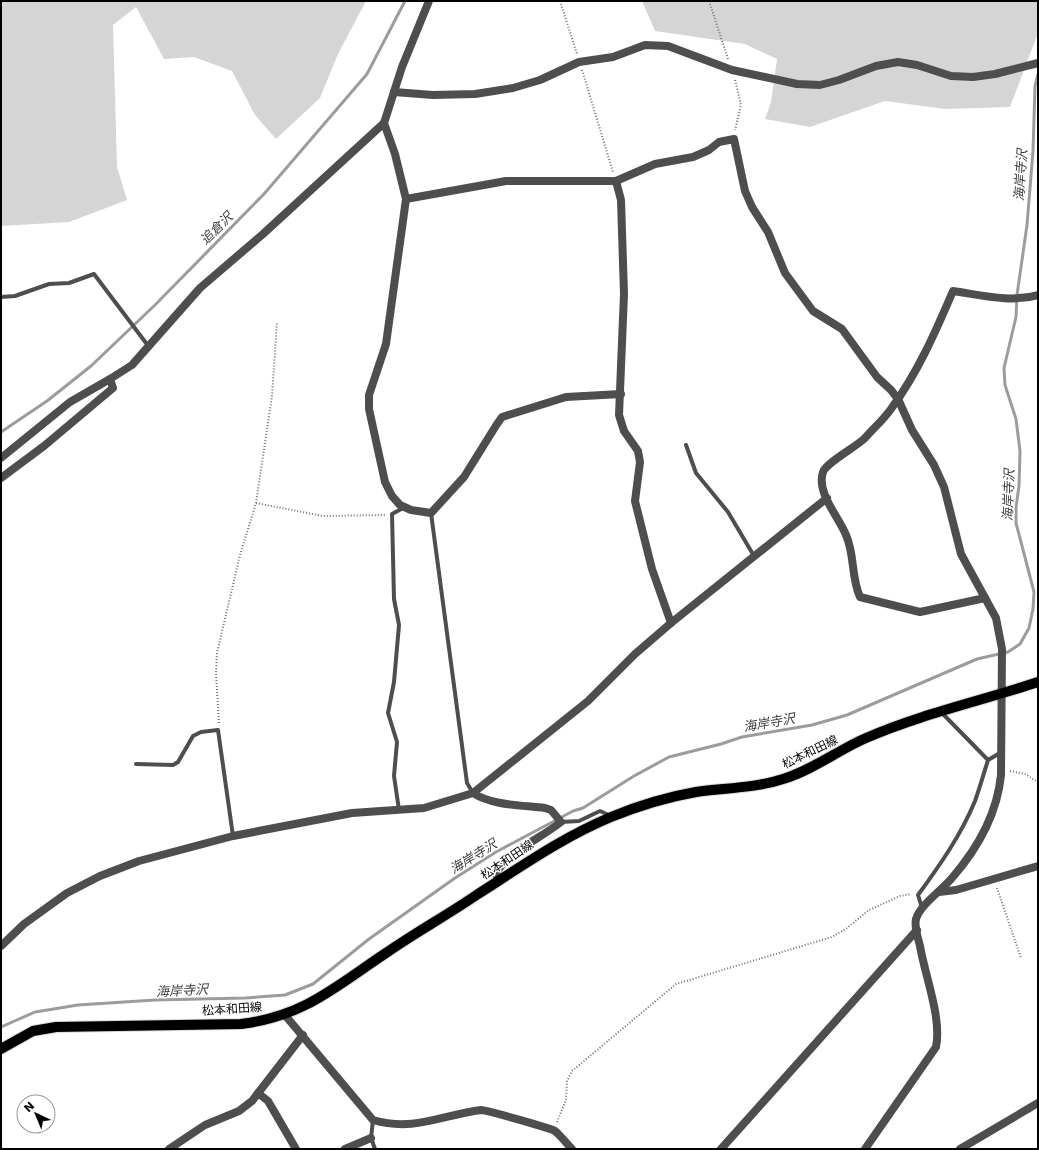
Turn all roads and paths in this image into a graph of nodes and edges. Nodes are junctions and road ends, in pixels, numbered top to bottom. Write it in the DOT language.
graph roads {
  1 [pos="429,1"];
  2 [pos="560,1"];
  3 [pos="579,62"];
  4 [pos="1038,63"];
  5 [pos="394,92"];
  6 [pos="384,123"];
  7 [pos="616,181"];
  8 [pos="406,199"];
  9 [pos="1038,295"];
  10 [pos="1,297"];
  11 [pos="277,322"];
  12 [pos="149,347"];
  13 [pos="110,379"];
  14 [pos="621,394"];
  15 [pos="898,399"];
  16 [pos="686,445"];
  17 [pos="1,458"];
  18 [pos="1,478"];
  19 [pos="827,498"];
  20 [pos="256,503"];
  21 [pos="405,507"];
  22 [pos="431,513"];
  23 [pos="392,514"];
  24 [pos="754,556"];
  25 [pos="985,598"];
  26 [pos="671,623"];
  27 [pos="1038,682"];
  28 [pos="1001,694"];
  29 [pos="940,711"];
  30 [pos="218,730"];
  31 [pos="1000,753"];
  32 [pos="988,760"];
  33 [pos="136,764"];
  34 [pos="1001,769"];
  35 [pos="1038,782"];
  36 [pos="473,793"];
  37 [pos="400,811"];
  38 [pos="612,817"];
  39 [pos="561,822"];
  40 [pos="233,836"];
  41 [pos="1038,866"];
  42 [pos="994,879"];
  43 [pos="498,880"];
  44 [pos="939,892"];
  45 [pos="918,895"];
  46 [pos="922,908"];
  47 [pos="917,930"];
  48 [pos="1,946"];
  49 [pos="1020,958"];
  50 [pos="284,1014"];
  51 [pos="303,1034"];
  52 [pos="1,1049"];
  53 [pos="258,1093"];
  54 [pos="1038,1103"];
  55 [pos="373,1120"];
  56 [pos="554,1131"];
  57 [pos="371,1138"];
  58 [pos="169,1149"];
  59 [pos="296,1149"];
  60 [pos="345,1149"];
  61 [pos="375,1149"];
  62 [pos="572,1149"];
  63 [pos="721,1149"];
  64 [pos="865,1149"];
  65 [pos="960,1149"];
  1 -- 5 [label="street"];
  2 -- 3 [label="path"];
  3 -- 4 [label="street"];
  3 -- 5 [label="street"];
  3 -- 7 [label="path"];
  5 -- 6 [label="street"];
  6 -- 8 [label="street"];
  6 -- 12 [label="street"];
  7 -- 8 [label="street"];
  7 -- 14 [label="street"];
  7 -- 15 [label="street"];
  8 -- 21 [label="street"];
  9 -- 15 [label="street"];
  10 -- 12 [label="lane"];
  11 -- 20 [label="path"];
  12 -- 13 [label="street"];
  13 -- 17 [label="street"];
  13 -- 18 [label="street"];
  14 -- 22 [label="street"];
  14 -- 26 [label="street"];
  15 -- 19 [label="street"];
  15 -- 25 [label="street"];
  16 -- 24 [label="lane"];
  19 -- 24 [label="street"];
  19 -- 25 [label="street"];
  20 -- 23 [label="path"];
  20 -- 30 [label="path"];
  21 -- 22 [label="street"];
  21 -- 23 [label="lane"];
  22 -- 36 [label="lane"];
  23 -- 37 [label="lane"];
  24 -- 26 [label="street"];
  25 -- 28 [label="street"];
  26 -- 36 [label="street"];
  27 -- 28 [label="main road, 松本和田線"];
  28 -- 29 [label="main road, 松本和田線"];
  28 -- 31 [label="street"];
  29 -- 32 [label="lane"];
  29 -- 38 [label="main road, 松本和田線"];
  30 -- 33 [label="lane"];
  30 -- 40 [label="lane"];
  31 -- 32 [label="lane"];
  31 -- 34 [label="street"];
  32 -- 45 [label="lane"];
  34 -- 35 [label="path"];
  34 -- 44 [label="street"];
  36 -- 37 [label="street"];
  36 -- 39 [label="street"];
  37 -- 40 [label="street"];
  38 -- 39 [label="lane"];
  38 -- 43 [label="main road, 松本和田線"];
  39 -- 43 [label="street"];
  40 -- 48 [label="street"];
  41 -- 42 [label="street"];
  42 -- 44 [label="street"];
  42 -- 49 [label="path"];
  43 -- 50 [label="main road, 松本和田線"];
  44 -- 46 [label="street"];
  45 -- 46 [label="lane"];
  45 -- 56 [label="path"];
  46 -- 47 [label="street"];
  47 -- 63 [label="street"];
  47 -- 64 [label="street"];
  50 -- 51 [label="street"];
  50 -- 52 [label="main road, 松本和田線"];
  51 -- 53 [label="street"];
  51 -- 55 [label="street"];
  53 -- 58 [label="street"];
  53 -- 59 [label="street"];
  54 -- 65 [label="street"];
  55 -- 56 [label="street"];
  55 -- 57 [label="lane"];
  56 -- 62 [label="street"];
  57 -- 60 [label="street"];
  57 -- 61 [label="lane"];
}
